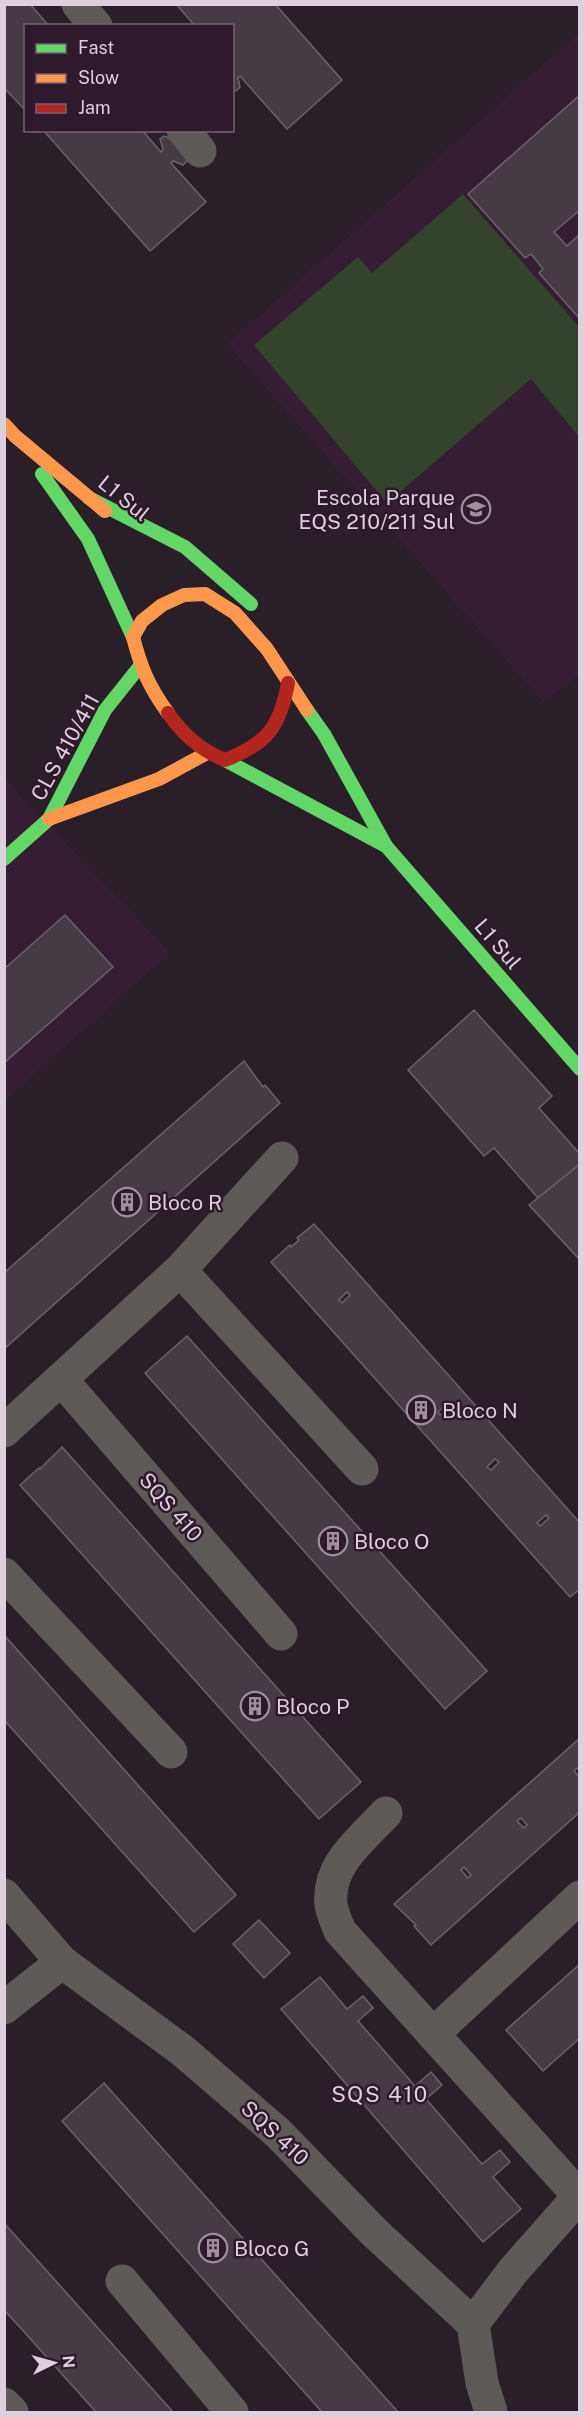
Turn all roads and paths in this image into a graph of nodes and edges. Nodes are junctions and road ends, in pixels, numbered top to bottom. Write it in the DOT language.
graph roads {
  1 [pos="78,4"];
  2 [pos="94,24"];
  3 [pos="4,424"];
  4 [pos="15,436"];
  5 [pos="89,498"];
  6 [pos="152,547"];
  7 [pos="191,580"];
  8 [pos="205,594"];
  9 [pos="260,611"];
  10 [pos="133,638"];
  11 [pos="140,666"];
  12 [pos="288,683"];
  13 [pos="321,701"];
  14 [pos="324,734"];
  15 [pos="207,753"];
  16 [pos="225,760"];
  17 [pos="49,819"];
  18 [pos="386,846"];
  19 [pos="4,859"];
  20 [pos="579,1070"];
  21 [pos="282,1158"];
  22 [pos="180,1270"];
  23 [pos="61,1379"];
  24 [pos="4,1431"];
  25 [pos="362,1469"];
  26 [pos="4,1574"];
  27 [pos="281,1634"];
  28 [pos="171,1752"];
  29 [pos="386,1813"];
  30 [pos="4,1895"];
  31 [pos="579,1897"];
  32 [pos="62,1962"];
  33 [pos="4,2008"];
  34 [pos="433,2034"];
  35 [pos="579,2195"];
  36 [pos="122,2281"];
  37 [pos="473,2324"];
  38 [pos="4,2404"];
  39 [pos="12,2412"];
  40 [pos="232,2412"];
  41 [pos="491,2412"];
  1 -- 2 [label="street"];
  3 -- 4 [label="street, L1 Sul"];
  4 -- 5 [label="street, L1 Sul"];
  4 -- 10 [label="street, L1 Sul"];
  5 -- 6 [label="street, L1 Sul"];
  5 -- 9 [label="street"];
  7 -- 8 [label="street"];
  8 -- 10 [label="street"];
  8 -- 12 [label="street"];
  10 -- 11 [label="street"];
  11 -- 15 [label="street"];
  11 -- 17 [label="street, CLS 410/411"];
  12 -- 14 [label="street, L1 Sul"];
  12 -- 16 [label="street"];
  13 -- 14 [label="street"];
  14 -- 18 [label="street, L1 Sul"];
  15 -- 16 [label="street"];
  15 -- 17 [label="street, CLS 410/411"];
  16 -- 18 [label="street, L1 Sul"];
  17 -- 19 [label="street, CLS 410/411"];
  18 -- 20 [label="street, L1 Sul"];
  21 -- 22 [label="street"];
  22 -- 23 [label="street"];
  22 -- 25 [label="street"];
  23 -- 24 [label="street"];
  23 -- 27 [label="street, SQS 410"];
  26 -- 28 [label="street"];
  29 -- 34 [label="street"];
  30 -- 32 [label="street, SQS 410"];
  31 -- 34 [label="street"];
  32 -- 33 [label="street"];
  32 -- 37 [label="street, SQS 410"];
  34 -- 35 [label="street"];
  35 -- 37 [label="street"];
  36 -- 40 [label="street"];
  37 -- 41 [label="street"];
  38 -- 39 [label="street"];
}
